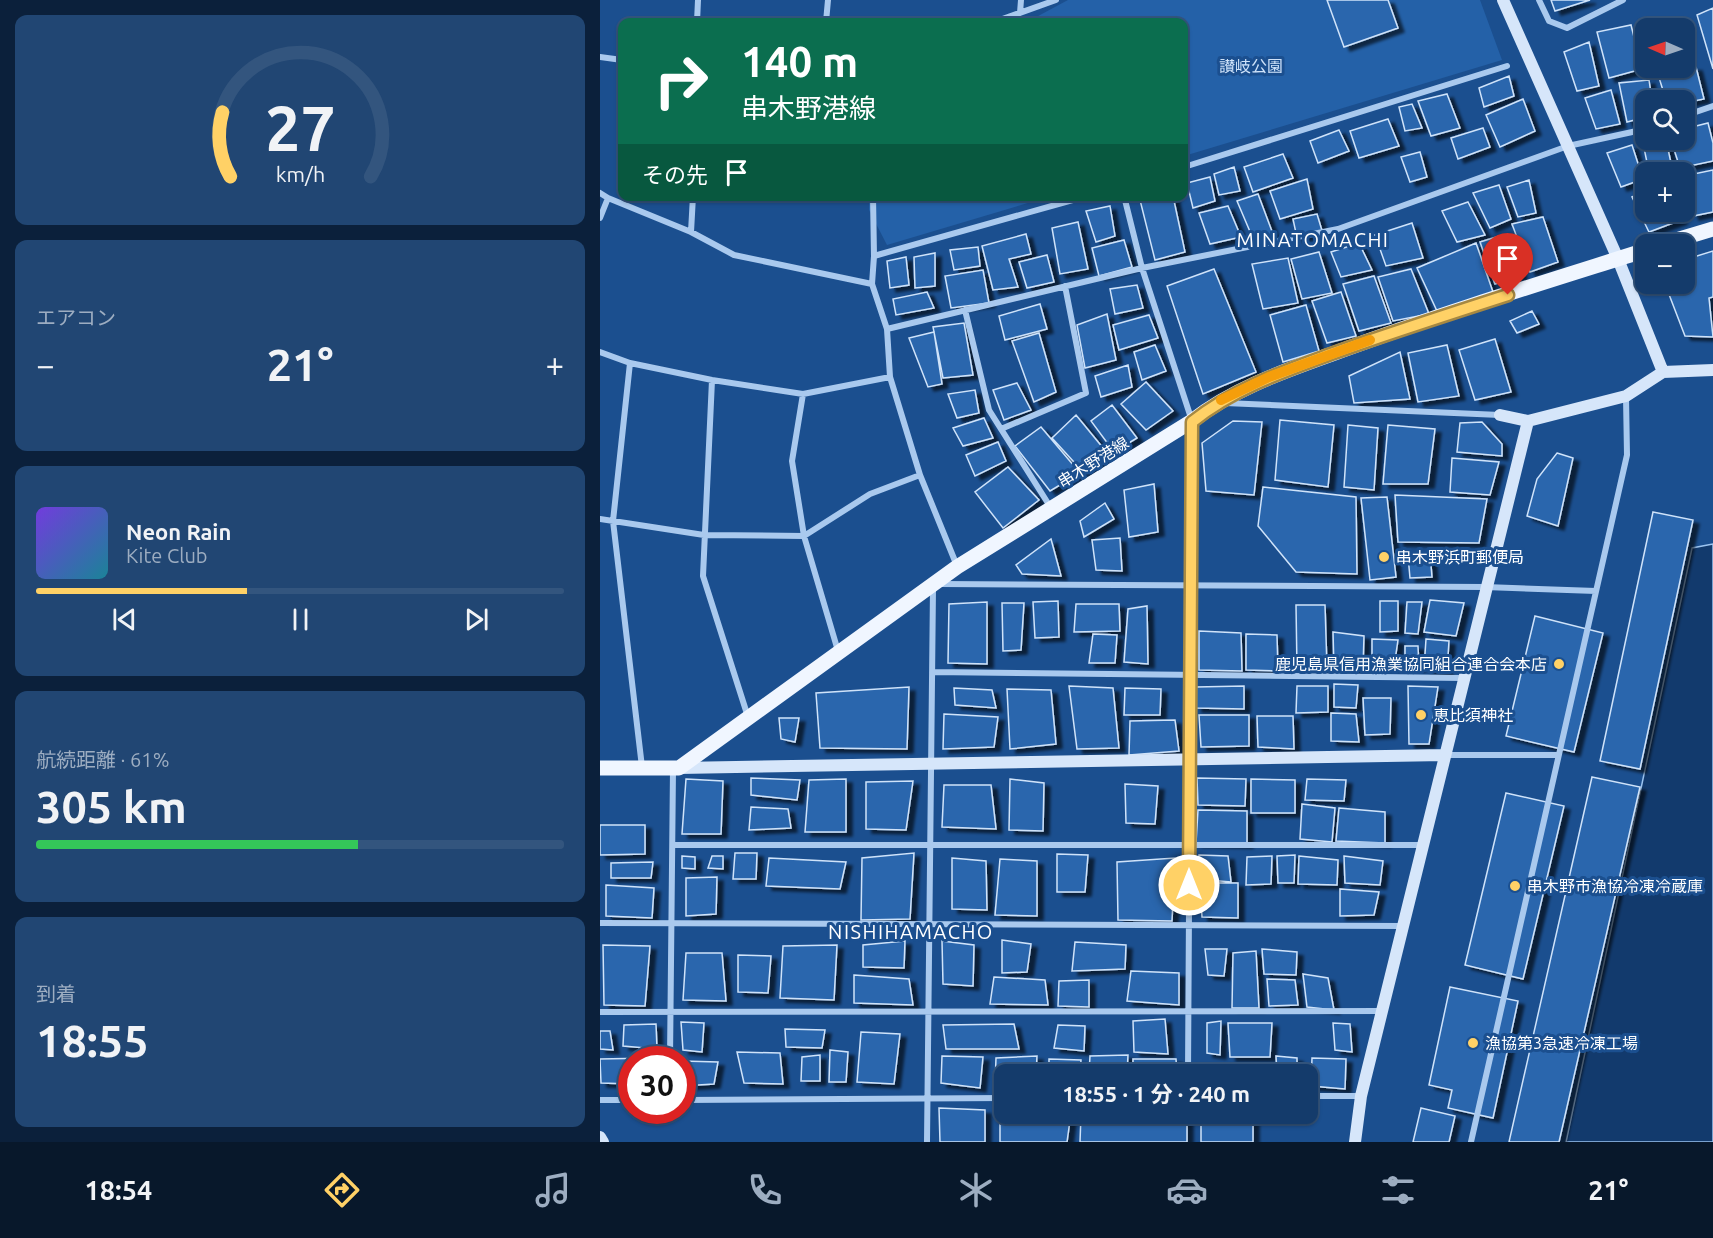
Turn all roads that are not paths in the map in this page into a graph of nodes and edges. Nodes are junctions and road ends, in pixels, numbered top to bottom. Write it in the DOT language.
graph roads {
  1 [pos="698,0"];
  2 [pos="828,0"];
  3 [pos="1021,0"];
  4 [pos="1056,0"];
  5 [pos="1503,0"];
  6 [pos="1539,0"];
  7 [pos="1623,0"];
  8 [pos="1020,13"];
  9 [pos="697,18"];
  10 [pos="826,18"];
  11 [pos="1006,18"];
  12 [pos="600,57"];
  13 [pos="618,59"];
  14 [pos="1507,66"];
  15 [pos="1713,106"];
  16 [pos="1695,112"];
  17 [pos="1635,131"];
  18 [pos="1568,146"];
  19 [pos="1188,166"];
  20 [pos="600,193"];
  21 [pos="608,198"];
  22 [pos="693,201"];
  23 [pos="873,201"];
  24 [pos="1069,201"];
  25 [pos="1125,201"];
  26 [pos="600,218"];
  27 [pos="1713,229"];
  28 [pos="692,232"];
  29 [pos="1695,234"];
  30 [pos="1635,254"];
  31 [pos="874,256"];
  32 [pos="1618,259"];
  33 [pos="1142,268"];
  34 [pos="872,284"];
  35 [pos="1065,286"];
  36 [pos="965,310"];
  37 [pos="887,329"];
  38 [pos="600,352"];
  39 [pos="630,363"];
  40 [pos="1713,370"];
  41 [pos="1663,372"];
  42 [pos="890,377"];
  43 [pos="712,380"];
  44 [pos="803,394"];
  45 [pos="1626,396"];
  46 [pos="1216,403"];
  47 [pos="1500,415"];
  48 [pos="1528,421"];
  49 [pos="1192,422"];
  50 [pos="1001,429"];
  51 [pos="920,475"];
  52 [pos="1051,509"];
  53 [pos="600,519"];
  54 [pos="613,521"];
  55 [pos="704,535"];
  56 [pos="804,536"];
  57 [pos="957,567"];
  58 [pos="933,584"];
  59 [pos="1192,586"];
  60 [pos="1485,586"];
  61 [pos="1596,591"];
  62 [pos="838,652"];
  63 [pos="932,672"];
  64 [pos="1191,675"];
  65 [pos="1463,678"];
  66 [pos="748,718"];
  67 [pos="1444,755"];
  68 [pos="1558,755"];
  69 [pos="1190,759"];
  70 [pos="931,764"];
  71 [pos="600,768"];
  72 [pos="642,768"];
  73 [pos="676,768"];
  74 [pos="673,845"];
  75 [pos="930,845"];
  76 [pos="1190,845"];
  77 [pos="1422,845"];
  78 [pos="600,923"];
  79 [pos="672,923"];
  80 [pos="930,924"];
  81 [pos="1189,925"];
  82 [pos="1403,926"];
  83 [pos="1188,1011"];
  84 [pos="1382,1011"];
  85 [pos="600,1012"];
  86 [pos="671,1012"];
  87 [pos="929,1012"];
  88 [pos="670,1046"];
  89 [pos="1188,1064"];
  90 [pos="1318,1096"];
  91 [pos="1361,1096"];
  92 [pos="928,1098"];
  93 [pos="994,1098"];
  94 [pos="600,1100"];
  95 [pos="618,1100"];
  96 [pos="696,1100"];
  97 [pos="600,1137"];
  98 [pos="603,1142"];
  99 [pos="927,1142"];
  100 [pos="1355,1142"];
  101 [pos="1471,1142"];
  1 -- 9 [label="street"];
  2 -- 10 [label="street"];
  3 -- 8 [label="street"];
  4 -- 8 [label="street"];
  5 -- 18 [label="street"];
  6 -- 7 [label="street"];
  8 -- 11 [label="street"];
  12 -- 13 [label="street"];
  14 -- 19 [label="street"];
  15 -- 16 [label="street"];
  17 -- 18 [label="street"];
  18 -- 32 [label="street"];
  18 -- 33 [label="street"];
  20 -- 21 [label="street"];
  21 -- 26 [label="street"];
  21 -- 28 [label="street"];
  22 -- 28 [label="street"];
  23 -- 31 [label="street"];
  24 -- 31 [label="street"];
  25 -- 33 [label="street"];
  27 -- 29 [label="main road"];
  28 -- 34 [label="street"];
  30 -- 32 [label="main road, 串木野港線"];
  31 -- 34 [label="street"];
  32 -- 41 [label="street"];
  32 -- 46 [label="main road, 串木野港線"];
  33 -- 35 [label="street"];
  33 -- 49 [label="street"];
  34 -- 37 [label="street"];
  35 -- 36 [label="street"];
  35 -- 50 [label="street"];
  36 -- 37 [label="street"];
  36 -- 50 [label="street"];
  37 -- 42 [label="street"];
  38 -- 39 [label="street"];
  39 -- 43 [label="street"];
  39 -- 54 [label="street"];
  40 -- 41 [label="street"];
  41 -- 45 [label="street"];
  42 -- 44 [label="street"];
  42 -- 51 [label="street"];
  43 -- 44 [label="street"];
  43 -- 55 [label="street"];
  44 -- 56 [label="street"];
  45 -- 48 [label="street"];
  45 -- 61 [label="street"];
  46 -- 47 [label="street"];
  46 -- 49 [label="main road, 串木野港線"];
  47 -- 48 [label="street"];
  48 -- 60 [label="street"];
  49 -- 52 [label="main road, 串木野港線"];
  49 -- 59 [label="street"];
  50 -- 52 [label="street"];
  51 -- 56 [label="street"];
  51 -- 57 [label="street"];
  52 -- 57 [label="main road, 串木野港線"];
  53 -- 54 [label="street"];
  54 -- 55 [label="street"];
  54 -- 72 [label="street"];
  55 -- 56 [label="street"];
  55 -- 66 [label="street"];
  56 -- 62 [label="street"];
  57 -- 58 [label="main road, 串木野港線"];
  58 -- 59 [label="street"];
  58 -- 62 [label="main road, 串木野港線"];
  58 -- 63 [label="street"];
  59 -- 60 [label="street"];
  59 -- 64 [label="street"];
  60 -- 61 [label="street"];
  60 -- 65 [label="street"];
  61 -- 68 [label="street"];
  62 -- 66 [label="main road, 串木野港線"];
  63 -- 64 [label="street"];
  63 -- 70 [label="street"];
  64 -- 65 [label="street"];
  64 -- 69 [label="street"];
  65 -- 67 [label="street"];
  66 -- 73 [label="main road, 串木野港線"];
  67 -- 68 [label="street"];
  67 -- 69 [label="street"];
  67 -- 77 [label="street"];
  68 -- 101 [label="street"];
  69 -- 70 [label="street"];
  69 -- 76 [label="street"];
  70 -- 73 [label="street"];
  70 -- 75 [label="street"];
  71 -- 72 [label="main road"];
  72 -- 73 [label="main road"];
  73 -- 74 [label="street"];
  74 -- 75 [label="street"];
  74 -- 79 [label="street"];
  75 -- 76 [label="street"];
  75 -- 80 [label="street"];
  76 -- 77 [label="street"];
  76 -- 81 [label="street"];
  77 -- 82 [label="street"];
  78 -- 79 [label="street"];
  79 -- 80 [label="street"];
  79 -- 86 [label="street"];
  80 -- 81 [label="street"];
  80 -- 87 [label="street"];
  81 -- 82 [label="street"];
  81 -- 83 [label="street"];
  82 -- 84 [label="street"];
  83 -- 84 [label="street"];
  83 -- 87 [label="street"];
  83 -- 89 [label="street"];
  84 -- 91 [label="street"];
  85 -- 86 [label="street"];
  86 -- 87 [label="street"];
  86 -- 88 [label="street"];
  87 -- 92 [label="street"];
  90 -- 91 [label="street"];
  91 -- 100 [label="street"];
  92 -- 93 [label="street"];
  92 -- 96 [label="street"];
  92 -- 99 [label="street"];
  94 -- 95 [label="street"];
  97 -- 98 [label="street"];
}
